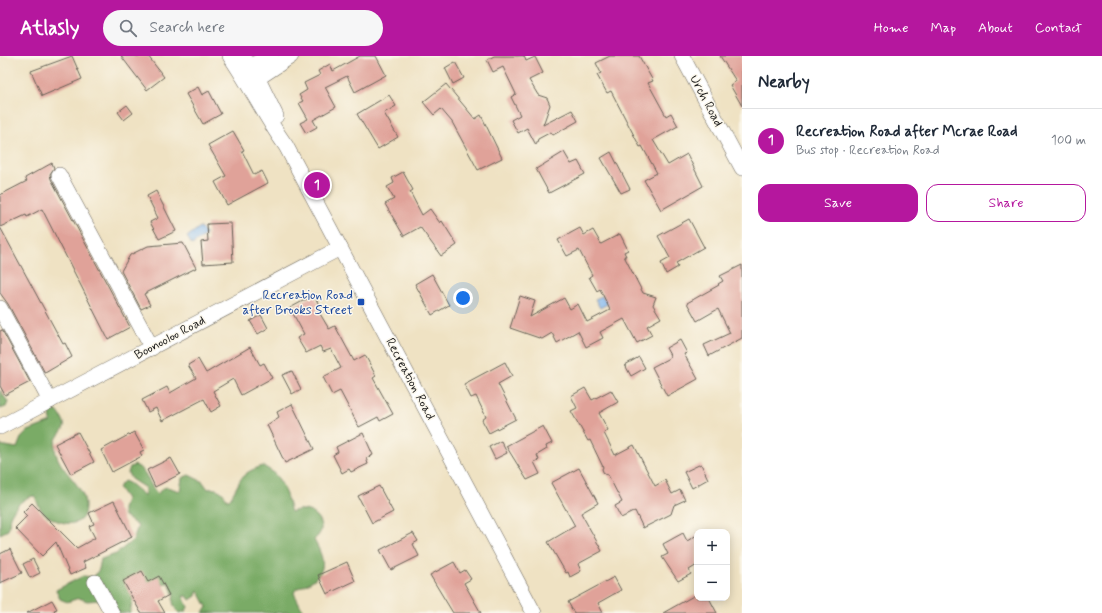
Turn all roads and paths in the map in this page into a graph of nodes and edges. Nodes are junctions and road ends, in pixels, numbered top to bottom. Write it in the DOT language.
graph roads {
  1 [pos="230,56"];
  2 [pos="271,56"];
  3 [pos="291,56"];
  4 [pos="682,56"];
  5 [pos="245,64"];
  6 [pos="253,82"];
  7 [pos="742,168"];
  8 [pos="59,175"];
  9 [pos="340,248"];
  10 [pos="0,308"];
  11 [pos="152,348"];
  12 [pos="50,401"];
  13 [pos="0,427"];
  14 [pos="94,582"];
  15 [pos="112,613"];
  16 [pos="534,613"];
  1 -- 5 [label="street, Recreation Road"];
  2 -- 5 [label="street"];
  3 -- 6 [label="street"];
  4 -- 7 [label="street, Urch Road"];
  5 -- 6 [label="street, Recreation Road"];
  6 -- 9 [label="street, Recreation Road"];
  8 -- 11 [label="street"];
  9 -- 11 [label="street, Boonooloo Road"];
  9 -- 16 [label="street, Recreation Road"];
  10 -- 12 [label="street"];
  11 -- 12 [label="street, Boonooloo Road"];
  12 -- 13 [label="street, Boonooloo Road"];
  14 -- 15 [label="street"];
}
